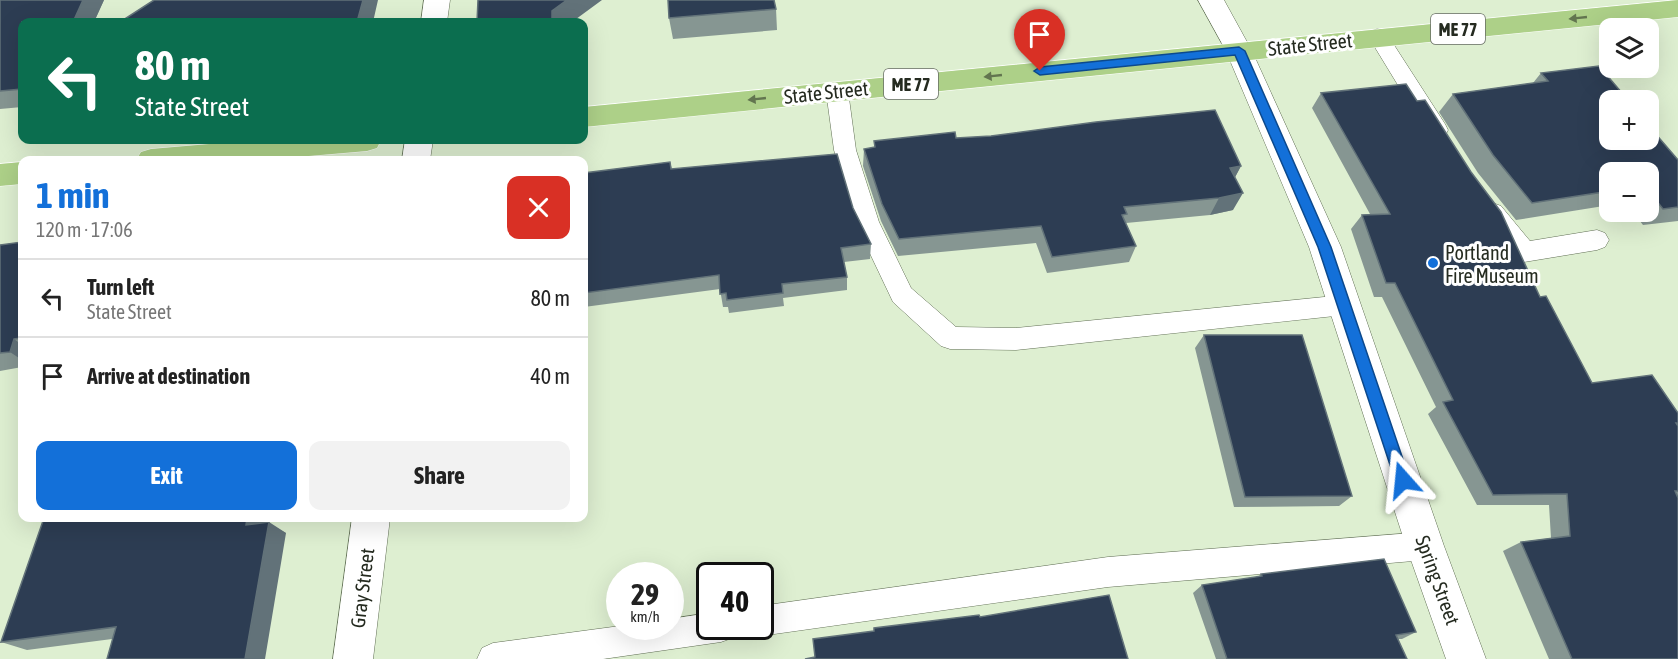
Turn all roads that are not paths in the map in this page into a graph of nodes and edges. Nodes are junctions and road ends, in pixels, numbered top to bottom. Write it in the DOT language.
graph roads {
  1 [pos="437,0"];
  2 [pos="1211,0"];
  3 [pos="1678,8"];
  4 [pos="435,18"];
  5 [pos="1378,36"];
  6 [pos="1239,51"];
  7 [pos="837,91"];
  8 [pos="588,117"];
  9 [pos="324,144"];
  10 [pos="1449,150"];
  11 [pos="194,156"];
  12 [pos="18,173"];
  13 [pos="0,175"];
  14 [pos="1482,198"];
  15 [pos="1597,240"];
  16 [pos="1344,305"];
  17 [pos="370,522"];
  18 [pos="1425,546"];
  19 [pos="774,619"];
  20 [pos="696,631"];
  21 [pos="353,659"];
  22 [pos="493,659"];
  23 [pos="1467,659"];
  1 -- 4 [label="street"];
  2 -- 6 [label="street, Spring Street"];
  3 -- 5 [label="main road, State Street / ME 77, one-way"];
  5 -- 6 [label="main road, State Street / ME 77"];
  5 -- 10 [label="lane"];
  6 -- 7 [label="main road, State Street / ME 77, one-way"];
  6 -- 16 [label="street, Spring Street"];
  7 -- 8 [label="main road, State Street / ME 77, one-way"];
  7 -- 16 [label="lane"];
  9 -- 11 [label="main road"];
  12 -- 13 [label="main road"];
  14 -- 15 [label="lane"];
  16 -- 18 [label="street, Spring Street"];
  17 -- 21 [label="street, Gray Street"];
  18 -- 19 [label="lane"];
  18 -- 23 [label="street, Spring Street"];
  20 -- 22 [label="lane"];
}
